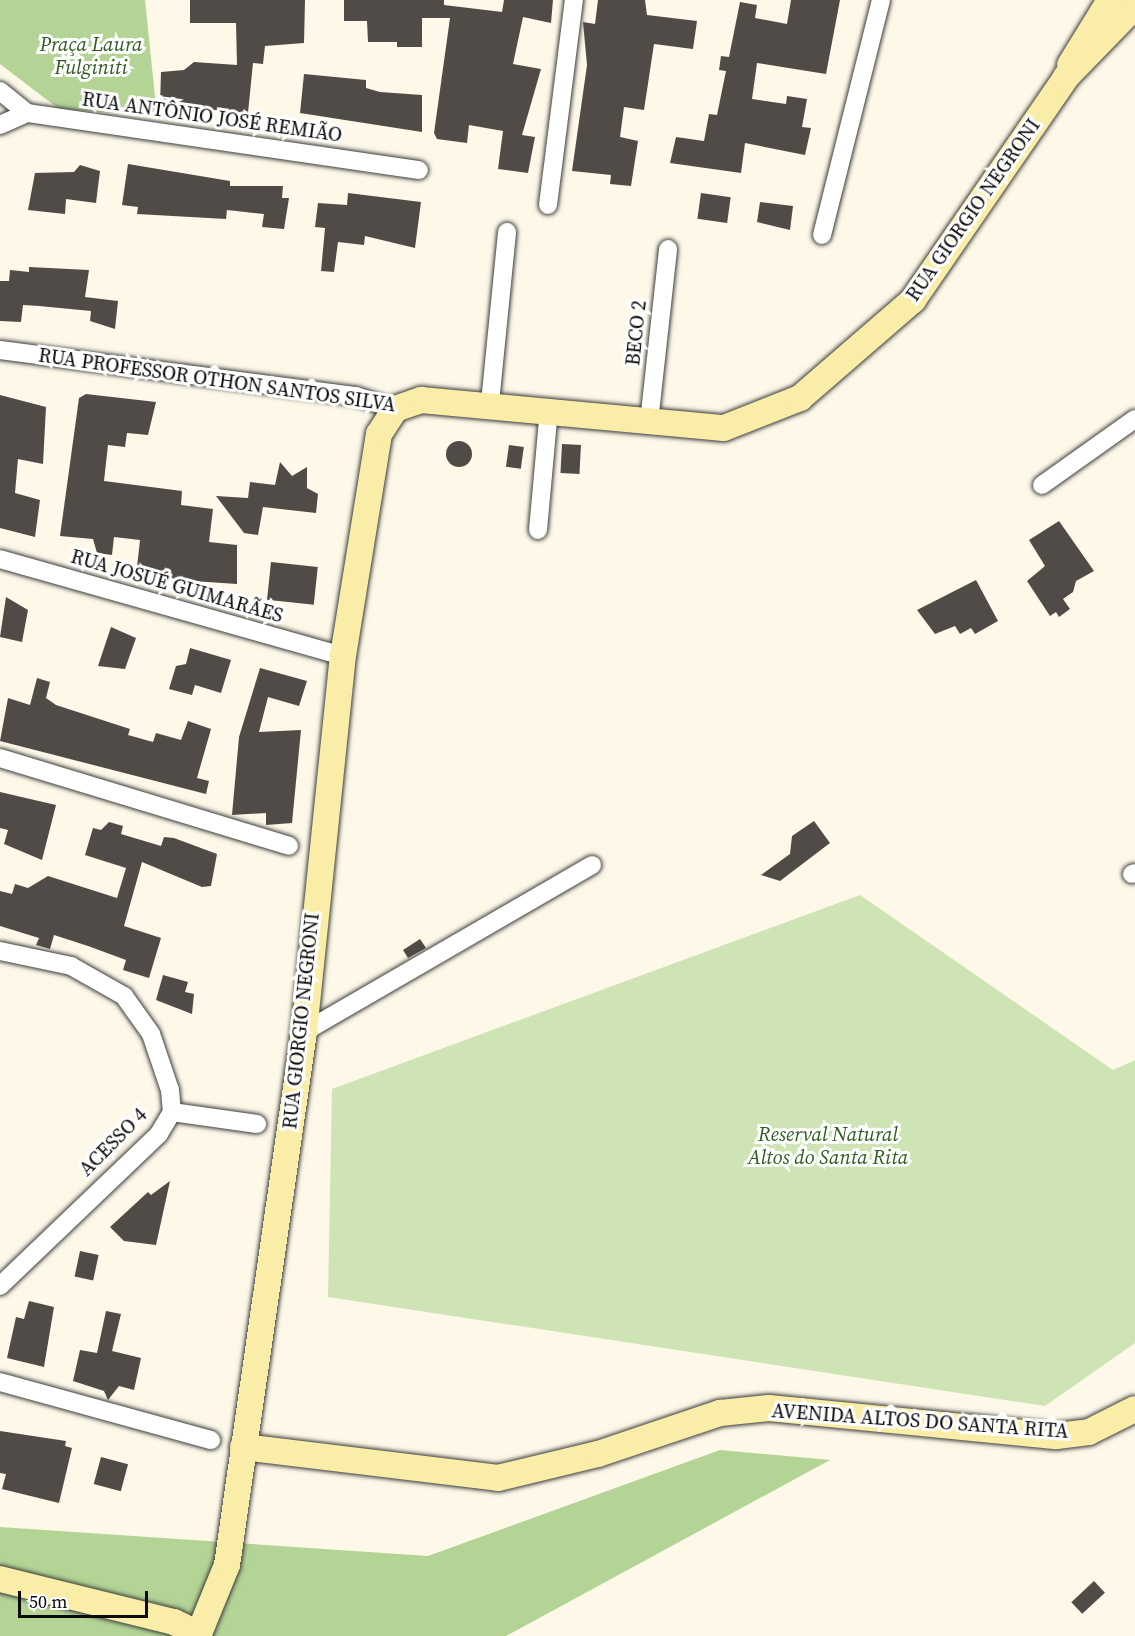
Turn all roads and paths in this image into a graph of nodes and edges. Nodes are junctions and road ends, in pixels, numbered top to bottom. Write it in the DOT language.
graph roads {
  1 [pos="574,0"];
  2 [pos="881,0"];
  3 [pos="1110,0"];
  4 [pos="1135,6"];
  5 [pos="1066,76"];
  6 [pos="0,91"];
  7 [pos="27,113"];
  8 [pos="0,125"];
  9 [pos="419,170"];
  10 [pos="548,205"];
  11 [pos="507,232"];
  12 [pos="822,235"];
  13 [pos="669,249"];
  14 [pos="0,350"];
  15 [pos="490,403"];
  16 [pos="395,409"];
  17 [pos="549,410"];
  18 [pos="1135,419"];
  19 [pos="649,422"];
  20 [pos="1042,485"];
  21 [pos="538,530"];
  22 [pos="0,559"];
  23 [pos="343,656"];
  24 [pos="0,759"];
  25 [pos="289,846"];
  26 [pos="592,865"];
  27 [pos="0,951"];
  28 [pos="304,1032"];
  29 [pos="172,1112"];
  30 [pos="257,1124"];
  31 [pos="0,1286"];
  32 [pos="0,1382"];
  33 [pos="1135,1409"];
  34 [pos="211,1440"];
  35 [pos="243,1447"];
  36 [pos="6,1589"];
  37 [pos="198,1635"];
  1 -- 10 [label="street"];
  2 -- 12 [label="street"];
  3 -- 5 [label="street, RUA GIORGIO NEGRONI"];
  4 -- 5 [label="street, RUA GIORGIO NEGRONI"];
  5 -- 19 [label="street, RUA GIORGIO NEGRONI"];
  6 -- 7 [label="street"];
  7 -- 8 [label="street"];
  7 -- 9 [label="street, RUA ANTÔNIO JOSÉ REMIÃO"];
  11 -- 15 [label="street"];
  13 -- 19 [label="street, BECO 2"];
  14 -- 16 [label="street, RUA PROFESSOR OTHON SANTOS SILVA"];
  15 -- 16 [label="street, RUA PROFESSOR OTHON SANTOS SILVA"];
  15 -- 17 [label="street, RUA PROFESSOR OTHON SANTOS SILVA"];
  16 -- 23 [label="street, RUA GIORGIO NEGRONI"];
  17 -- 19 [label="street, RUA PROFESSOR OTHON SANTOS SILVA"];
  17 -- 21 [label="street"];
  18 -- 20 [label="street"];
  22 -- 23 [label="street, RUA JOSUÉ GUIMARÃES"];
  23 -- 28 [label="street, RUA GIORGIO NEGRONI"];
  24 -- 25 [label="street"];
  26 -- 28 [label="street"];
  27 -- 29 [label="street, ACESSO 4"];
  28 -- 35 [label="street, RUA GIORGIO NEGRONI"];
  29 -- 30 [label="street"];
  29 -- 31 [label="street, ACESSO 4"];
  32 -- 34 [label="street"];
  33 -- 35 [label="street, AVENIDA ALTOS DO SANTA RITA"];
  35 -- 37 [label="street, RUA GIORGIO NEGRONI"];
  36 -- 37 [label="street"];
}
